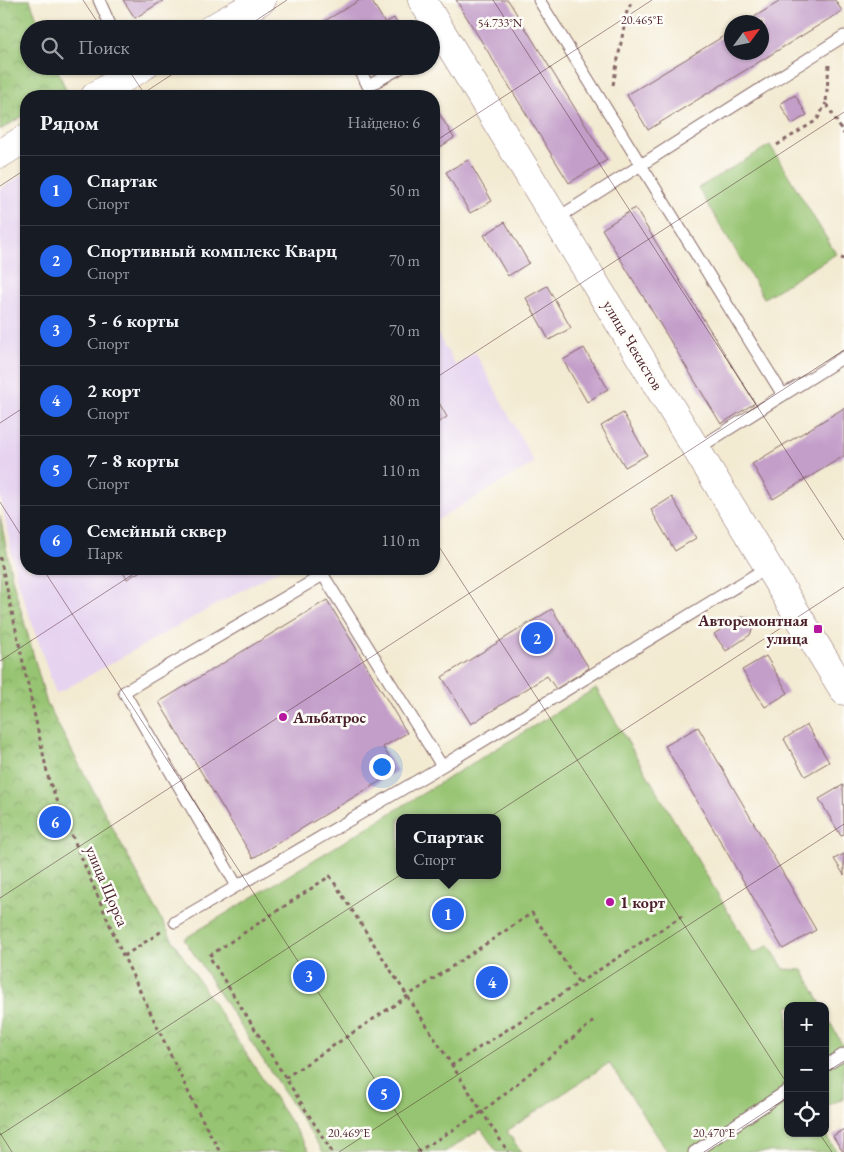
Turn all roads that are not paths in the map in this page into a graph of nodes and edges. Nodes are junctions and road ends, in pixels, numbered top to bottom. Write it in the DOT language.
graph roads {
  1 [pos="99,0"];
  2 [pos="262,0"];
  3 [pos="422,0"];
  4 [pos="539,0"];
  5 [pos="108,20"];
  6 [pos="227,20"];
  7 [pos="430,20"];
  8 [pos="844,36"];
  9 [pos="440,47"];
  10 [pos="126,75"];
  11 [pos="362,75"];
  12 [pos="388,75"];
  13 [pos="104,90"];
  14 [pos="20,142"];
  15 [pos="0,154"];
  16 [pos="641,165"];
  17 [pos="556,219"];
  18 [pos="844,357"];
  19 [pos="783,395"];
  20 [pos="697,449"];
  21 [pos="768,567"];
  22 [pos="844,691"];
  23 [pos="442,766"];
  24 [pos="237,886"];
  25 [pos="175,922"];
  26 [pos="844,1054"];
  27 [pos="829,1063"];
  28 [pos="785,1092"];
  29 [pos="694,1152"];
  1 -- 5 [label="lane"];
  2 -- 6 [label="street"];
  3 -- 7 [label="street, улица Чекистов"];
  4 -- 16 [label="lane"];
  8 -- 16 [label="lane"];
  9 -- 17 [label="street, улица Чекистов"];
  10 -- 13 [label="street"];
  11 -- 12 [label="lane"];
  14 -- 15 [label="street"];
  16 -- 17 [label="lane"];
  16 -- 19 [label="lane"];
  17 -- 20 [label="street, улица Чекистов"];
  18 -- 19 [label="lane"];
  19 -- 20 [label="lane"];
  20 -- 21 [label="street, улица Чекистов"];
  21 -- 22 [label="street, улица Чекистов"];
  21 -- 23 [label="lane"];
  23 -- 24 [label="lane"];
  23 -- 24 [label="lane"];
  24 -- 25 [label="lane"];
  26 -- 27 [label="lane"];
  28 -- 29 [label="lane"];
}
